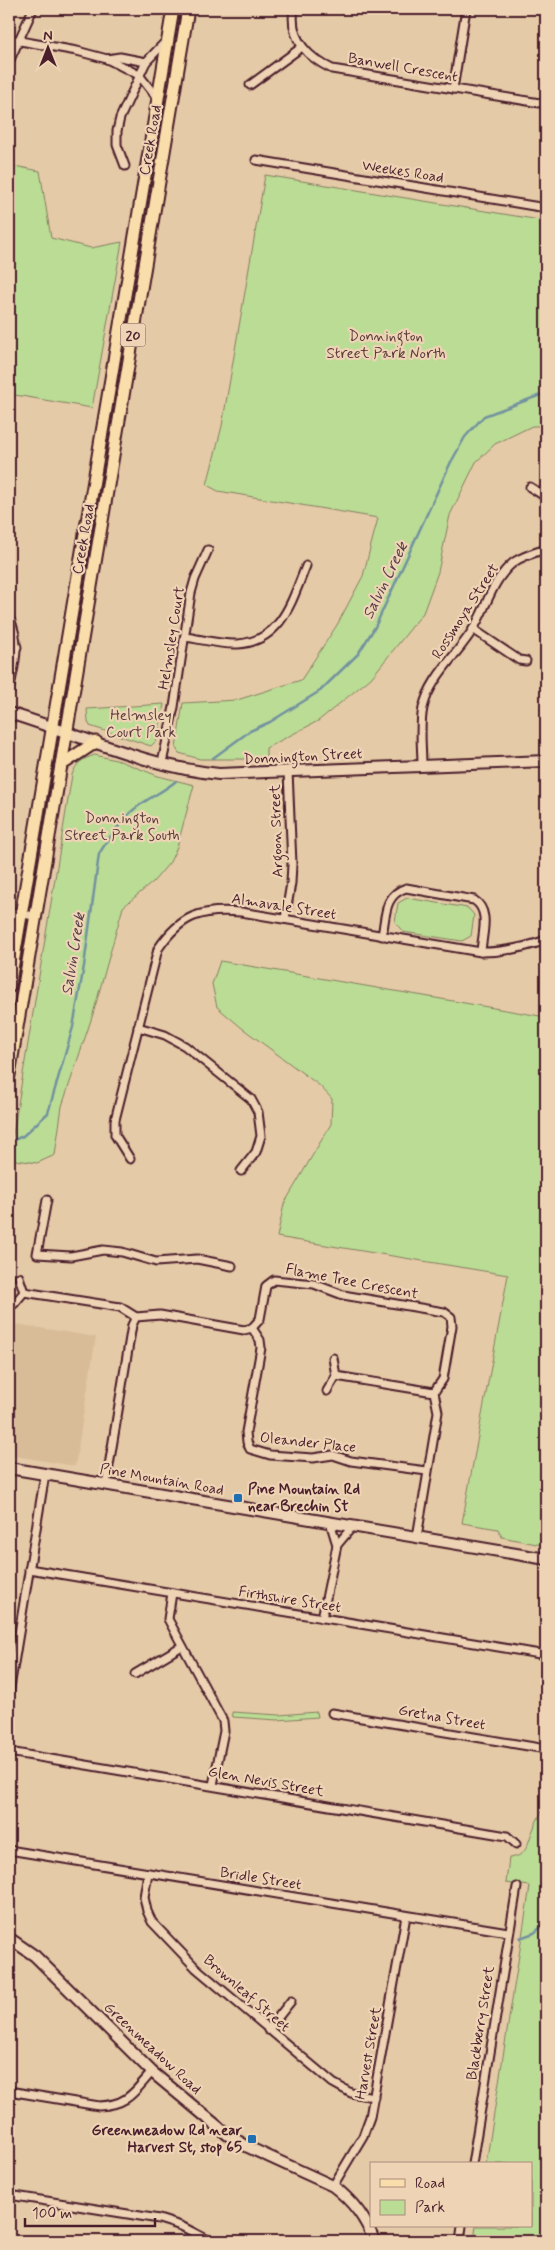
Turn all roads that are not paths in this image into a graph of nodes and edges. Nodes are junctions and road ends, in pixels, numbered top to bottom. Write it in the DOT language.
graph roads {
  1 [pos="33,9"];
  2 [pos="173,9"];
  3 [pos="188,9"];
  4 [pos="294,9"];
  5 [pos="466,9"];
  6 [pos="168,38"];
  7 [pos="9,40"];
  8 [pos="18,41"];
  9 [pos="302,47"];
  10 [pos="107,59"];
  11 [pos="9,62"];
  12 [pos="146,62"];
  13 [pos="139,75"];
  14 [pos="250,85"];
  15 [pos="453,89"];
  16 [pos="158,98"];
  17 [pos="546,104"];
  18 [pos="256,160"];
  19 [pos="125,166"];
  20 [pos="546,208"];
  21 [pos="530,487"];
  22 [pos="546,497"];
  23 [pos="208,550"];
  24 [pos="546,550"];
  25 [pos="306,566"];
  26 [pos="9,617"];
  27 [pos="473,630"];
  28 [pos="184,637"];
  29 [pos="9,646"];
  30 [pos="17,647"];
  31 [pos="526,661"];
  32 [pos="9,692"];
  33 [pos="9,713"];
  34 [pos="53,727"];
  35 [pos="67,731"];
  36 [pos="96,742"];
  37 [pos="546,761"];
  38 [pos="162,763"];
  39 [pos="61,766"];
  40 [pos="422,766"];
  41 [pos="288,771"];
  42 [pos="9,912"];
  43 [pos="21,914"];
  44 [pos="35,916"];
  45 [pos="285,919"];
  46 [pos="382,936"];
  47 [pos="546,940"];
  48 [pos="481,952"];
  49 [pos="9,987"];
  50 [pos="138,1027"];
  51 [pos="9,1075"];
  52 [pos="130,1159"];
  53 [pos="241,1172"];
  54 [pos="47,1200"];
  55 [pos="232,1266"];
  56 [pos="19,1278"];
  57 [pos="24,1292"];
  58 [pos="14,1304"];
  59 [pos="136,1317"];
  60 [pos="252,1328"];
  61 [pos="333,1358"];
  62 [pos="336,1376"];
  63 [pos="327,1391"];
  64 [pos="434,1392"];
  65 [pos="9,1468"];
  66 [pos="428,1471"];
  67 [pos="45,1474"];
  68 [pos="106,1484"];
  69 [pos="330,1522"];
  70 [pos="353,1526"];
  71 [pos="417,1537"];
  72 [pos="337,1545"];
  73 [pos="546,1559"];
  74 [pos="30,1569"];
  75 [pos="172,1593"];
  76 [pos="322,1618"];
  77 [pos="182,1646"];
  78 [pos="546,1655"];
  79 [pos="135,1674"];
  80 [pos="9,1694"];
  81 [pos="332,1713"];
  82 [pos="546,1749"];
  83 [pos="9,1752"];
  84 [pos="213,1785"];
  85 [pos="516,1844"];
  86 [pos="9,1850"];
  87 [pos="148,1873"];
  88 [pos="517,1887"];
  89 [pos="406,1916"];
  90 [pos="508,1932"];
  91 [pos="9,1938"];
  92 [pos="292,2001"];
  93 [pos="268,2030"];
  94 [pos="152,2072"];
  95 [pos="9,2091"];
  96 [pos="374,2097"];
  97 [pos="472,2162"];
  98 [pos="333,2186"];
  99 [pos="9,2195"];
  100 [pos="462,2228"];
  101 [pos="210,2241"];
  102 [pos="374,2241"];
  103 [pos="460,2241"];
  1 -- 8 [label="street"];
  2 -- 6 [label="main road, Creek Road / 20"];
  3 -- 35 [label="main road, Creek Road / 20"];
  4 -- 9 [label="street"];
  5 -- 15 [label="street"];
  6 -- 12 [label="street"];
  6 -- 16 [label="main road, Creek Road / 20"];
  7 -- 8 [label="street"];
  8 -- 10 [label="street"];
  8 -- 11 [label="street"];
  9 -- 14 [label="street"];
  9 -- 15 [label="street, Banwell Crescent"];
  10 -- 12 [label="street"];
  10 -- 13 [label="street"];
  12 -- 13 [label="street"];
  13 -- 16 [label="street"];
  13 -- 19 [label="street"];
  15 -- 17 [label="street, Banwell Crescent"];
  16 -- 34 [label="main road, Creek Road / 20"];
  18 -- 20 [label="street, Weekes Road"];
  21 -- 22 [label="street"];
  23 -- 28 [label="street, Helmsley Court"];
  24 -- 27 [label="street, Rossmoya Street"];
  25 -- 28 [label="street"];
  26 -- 30 [label="street"];
  27 -- 31 [label="street"];
  27 -- 40 [label="street, Rossmoya Street"];
  28 -- 38 [label="street, Helmsley Court"];
  29 -- 30 [label="street"];
  30 -- 32 [label="street"];
  33 -- 34 [label="street, Donnington Street"];
  34 -- 35 [label="street, Donnington Street"];
  34 -- 43 [label="main road, Creek Road / 20"];
  35 -- 36 [label="street, Donnington Street"];
  35 -- 39 [label="main road, Creek Road / 20"];
  36 -- 38 [label="street, Donnington Street"];
  36 -- 39 [label="main road"];
  37 -- 40 [label="street, Donnington Street"];
  38 -- 41 [label="street, Donnington Street"];
  39 -- 44 [label="main road, Creek Road / 20"];
  40 -- 41 [label="street, Donnington Street"];
  41 -- 45 [label="street, Argoon Street"];
  42 -- 43 [label="street"];
  43 -- 44 [label="street"];
  43 -- 49 [label="main road, Creek Road / 20"];
  44 -- 51 [label="main road, Creek Road / 20"];
  45 -- 46 [label="street, Almavale Street"];
  45 -- 50 [label="street, Almavale Street"];
  46 -- 48 [label="street, Almavale Street"];
  46 -- 48 [label="street"];
  47 -- 48 [label="street, Almavale Street"];
  50 -- 52 [label="street, Almavale Street"];
  50 -- 53 [label="street"];
  54 -- 55 [label="street"];
  56 -- 57 [label="street"];
  57 -- 58 [label="street"];
  57 -- 59 [label="street"];
  59 -- 60 [label="street"];
  59 -- 68 [label="street"];
  60 -- 64 [label="street, Flame Tree Crescent"];
  60 -- 66 [label="street, Oleander Place"];
  61 -- 62 [label="street"];
  62 -- 63 [label="street"];
  62 -- 64 [label="street"];
  64 -- 66 [label="street"];
  65 -- 67 [label="street, Pine Mountain Road"];
  66 -- 71 [label="street"];
  67 -- 68 [label="street, Pine Mountain Road"];
  67 -- 74 [label="street"];
  68 -- 69 [label="street, Pine Mountain Road"];
  69 -- 70 [label="street, Pine Mountain Road"];
  69 -- 72 [label="street"];
  70 -- 71 [label="street, Pine Mountain Road"];
  70 -- 72 [label="street"];
  71 -- 73 [label="street, Pine Mountain Road"];
  72 -- 76 [label="street"];
  74 -- 75 [label="street, Firthshire Street"];
  74 -- 80 [label="street"];
  75 -- 76 [label="street, Firthshire Street"];
  75 -- 77 [label="street"];
  76 -- 78 [label="street, Firthshire Street"];
  77 -- 79 [label="street"];
  77 -- 84 [label="street"];
  81 -- 82 [label="street, Gretna Street"];
  83 -- 84 [label="street, Glen Nevis Street"];
  84 -- 85 [label="street, Glen Nevis Street"];
  86 -- 87 [label="street, Bridle Street"];
  87 -- 89 [label="street, Bridle Street"];
  87 -- 93 [label="street, Brownleaf Street"];
  88 -- 90 [label="street, Blackberry Street"];
  89 -- 90 [label="street, Bridle Street"];
  89 -- 96 [label="street, Harvest Street"];
  90 -- 97 [label="street, Blackberry Street"];
  91 -- 94 [label="street, Greenmeadow Road"];
  92 -- 93 [label="street"];
  93 -- 96 [label="street, Brownleaf Street"];
  94 -- 95 [label="street"];
  94 -- 98 [label="street, Greenmeadow Road"];
  96 -- 98 [label="street, Harvest Street"];
  98 -- 102 [label="street, Greenmeadow Road"];
  99 -- 101 [label="street"];
  100 -- 103 [label="street"];
}
